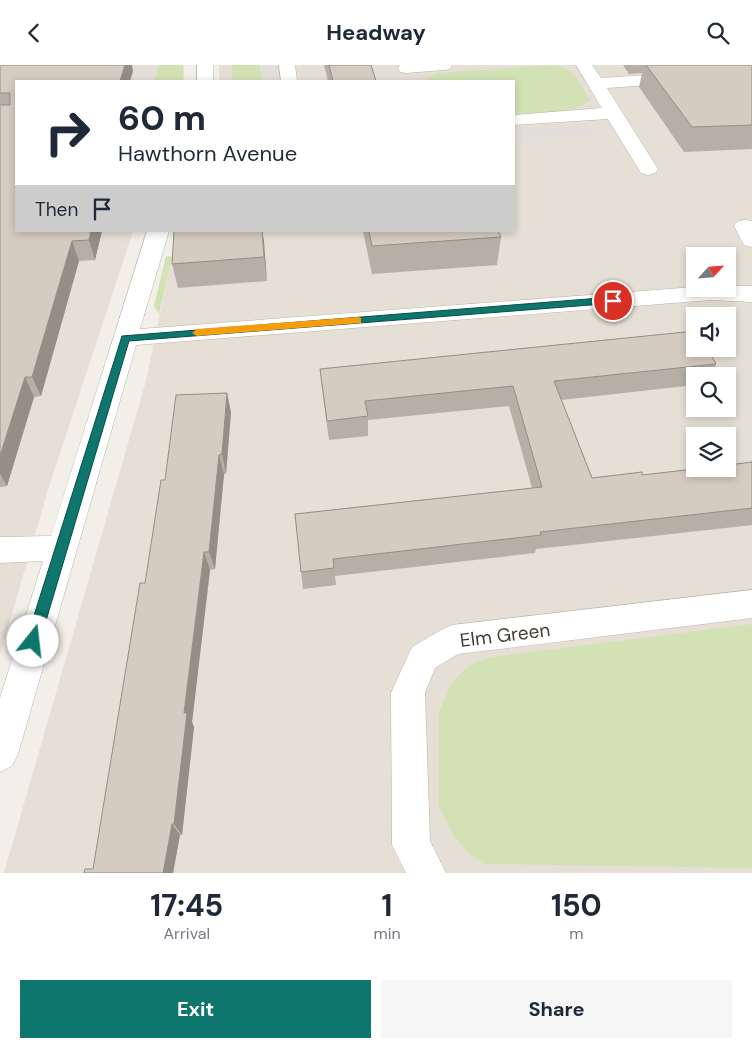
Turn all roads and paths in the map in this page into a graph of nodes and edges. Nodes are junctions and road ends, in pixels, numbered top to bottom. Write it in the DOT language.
graph roads {
  1 [pos="205,65"];
  2 [pos="287,65"];
  3 [pos="444,65"];
  4 [pos="584,65"];
  5 [pos="408,71"];
  6 [pos="694,76"];
  7 [pos="204,80"];
  8 [pos="289,80"];
  9 [pos="596,83"];
  10 [pos="612,113"];
  11 [pos="515,120"];
  12 [pos="648,169"];
  13 [pos="158,232"];
  14 [pos="752,294"];
  15 [pos="125,338"];
  16 [pos="61,548"];
  17 [pos="0,550"];
  18 [pos="752,604"];
  19 [pos="0,754"];
  20 [pos="427,873"];
  1 -- 7 [label="street"];
  2 -- 8 [label="street"];
  3 -- 5 [label="street"];
  4 -- 9 [label="street"];
  6 -- 9 [label="street"];
  9 -- 10 [label="street"];
  10 -- 11 [label="street"];
  10 -- 12 [label="street"];
  13 -- 15 [label="street"];
  14 -- 15 [label="street"];
  15 -- 16 [label="street"];
  16 -- 17 [label="street"];
  16 -- 19 [label="street"];
  18 -- 20 [label="street, Elm Green"];
}
